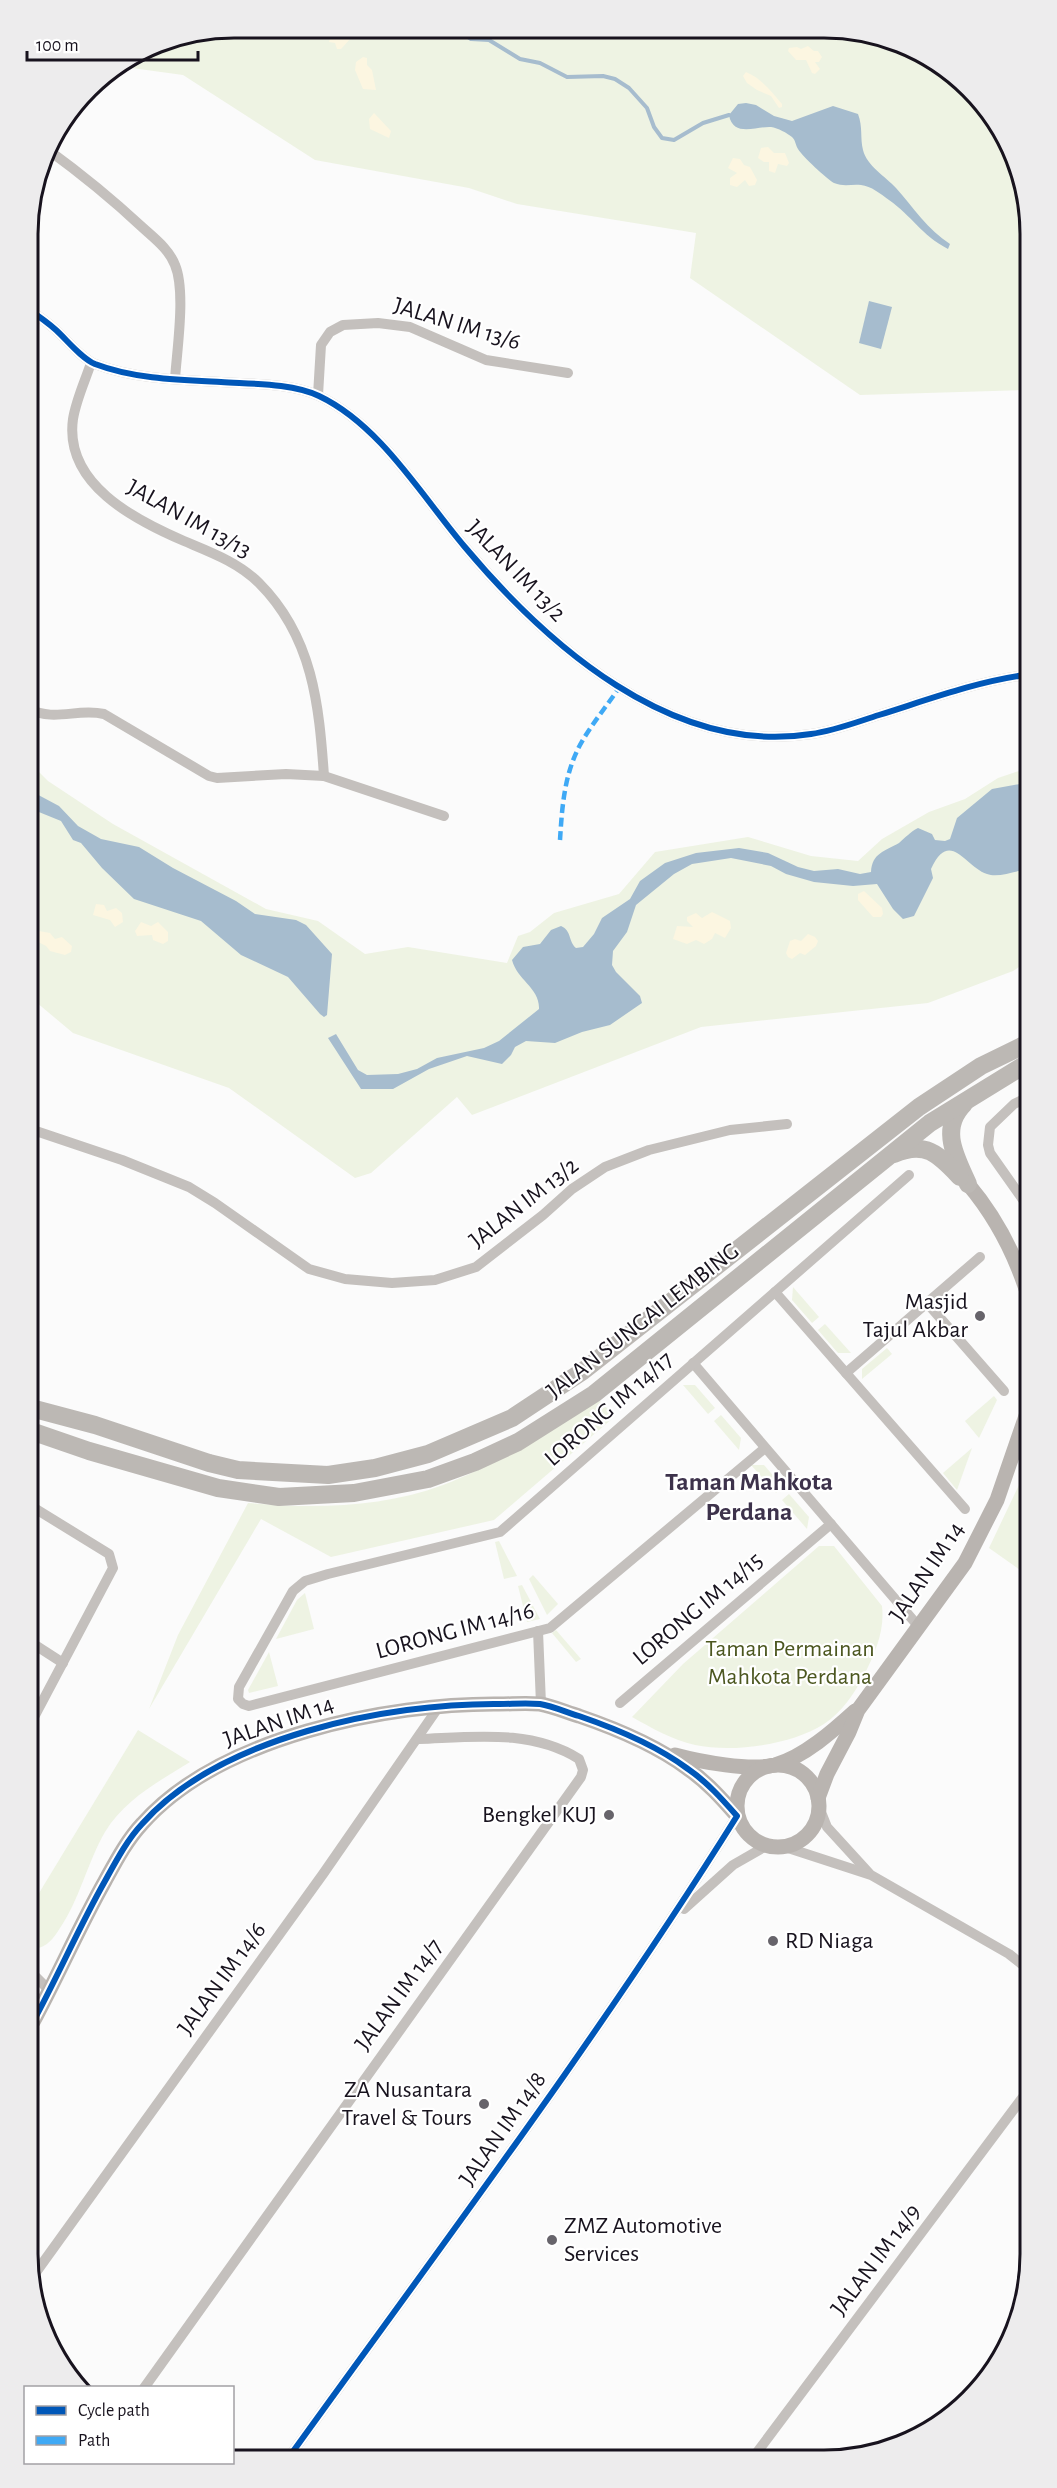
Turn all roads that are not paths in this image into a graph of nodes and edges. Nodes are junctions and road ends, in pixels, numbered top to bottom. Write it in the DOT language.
graph roads {
  1 [pos="54,154"];
  2 [pos="38,316"];
  3 [pos="91,363"];
  4 [pos="568,373"];
  5 [pos="175,379"];
  6 [pos="318,395"];
  7 [pos="1020,676"];
  8 [pos="38,713"];
  9 [pos="324,776"];
  10 [pos="444,816"];
  11 [pos="1020,1047"];
  12 [pos="1020,1068"];
  13 [pos="971,1097"];
  14 [pos="1020,1101"];
  15 [pos="787,1124"];
  16 [pos="38,1132"];
  17 [pos="888,1157"];
  18 [pos="909,1175"];
  19 [pos="968,1184"];
  20 [pos="1020,1195"];
  21 [pos="980,1257"];
  22 [pos="1019,1274"];
  23 [pos="775,1292"];
  24 [pos="927,1303"];
  25 [pos="693,1363"];
  26 [pos="846,1373"];
  27 [pos="1004,1391"];
  28 [pos="38,1410"];
  29 [pos="38,1433"];
  30 [pos="1019,1436"];
  31 [pos="765,1448"];
  32 [pos="965,1509"];
  33 [pos="38,1510"];
  34 [pos="831,1524"];
  35 [pos="919,1627"];
  36 [pos="538,1631"];
  37 [pos="38,1647"];
  38 [pos="63,1663"];
  39 [pos="240,1702"];
  40 [pos="620,1702"];
  41 [pos="541,1704"];
  42 [pos="440,1705"];
  43 [pos="38,1710"];
  44 [pos="858,1710"];
  45 [pos="419,1739"];
  46 [pos="666,1754"];
  47 [pos="775,1765"];
  48 [pos="819,1802"];
  49 [pos="737,1816"];
  50 [pos="766,1846"];
  51 [pos="785,1846"];
  52 [pos="871,1875"];
  53 [pos="673,1919"];
  54 [pos="1019,1962"];
  55 [pos="38,1979"];
  56 [pos="50,1991"];
  57 [pos="38,2013"];
  58 [pos="1019,2102"];
  59 [pos="39,2269"];
  60 [pos="145,2386"];
  61 [pos="294,2450"];
  62 [pos="759,2450"];
  1 -- 5 [label="street"];
  2 -- 3 [label="street, JALAN IM 13/2"];
  3 -- 5 [label="street, JALAN IM 13/2"];
  3 -- 9 [label="street, JALAN IM 13/13"];
  4 -- 6 [label="street, JALAN IM 13/6"];
  5 -- 6 [label="street, JALAN IM 13/2"];
  6 -- 7 [label="street, JALAN IM 13/2"];
  8 -- 9 [label="street"];
  9 -- 10 [label="street"];
  11 -- 28 [label="main road, JALAN SUNGAI LEMBING"];
  12 -- 13 [label="main road, JALAN SUNGAI LEMBING"];
  13 -- 17 [label="main road, JALAN SUNGAI LEMBING"];
  13 -- 19 [label="main road"];
  14 -- 20 [label="street"];
  15 -- 16 [label="street, JALAN IM 13/2"];
  17 -- 19 [label="main road"];
  17 -- 29 [label="main road, JALAN SUNGAI LEMBING"];
  18 -- 23 [label="street, LORONG IM 14/17"];
  19 -- 22 [label="street"];
  21 -- 24 [label="street"];
  23 -- 25 [label="street, LORONG IM 14/17"];
  23 -- 26 [label="street"];
  24 -- 26 [label="street"];
  24 -- 27 [label="street"];
  25 -- 31 [label="street"];
  25 -- 39 [label="street, LORONG IM 14/17"];
  26 -- 32 [label="street"];
  30 -- 35 [label="street, JALAN IM 14"];
  31 -- 34 [label="street"];
  31 -- 36 [label="street, LORONG IM 14/16"];
  33 -- 38 [label="street"];
  34 -- 35 [label="street"];
  34 -- 40 [label="street, LORONG IM 14/15"];
  35 -- 44 [label="street, JALAN IM 14"];
  36 -- 39 [label="street, LORONG IM 14/16"];
  36 -- 41 [label="street"];
  37 -- 38 [label="street"];
  38 -- 43 [label="street"];
  41 -- 42 [label="street, JALAN IM 14"];
  41 -- 46 [label="street, JALAN IM 14"];
  42 -- 45 [label="street, JALAN IM 14/6"];
  42 -- 56 [label="street, JALAN IM 14"];
  44 -- 47 [label="street"];
  44 -- 48 [label="street"];
  45 -- 59 [label="street, JALAN IM 14/6"];
  45 -- 60 [label="street, JALAN IM 14/7"];
  46 -- 47 [label="street"];
  46 -- 49 [label="street"];
  47 -- 48 [label="street"];
  47 -- 49 [label="street"];
  48 -- 51 [label="street"];
  48 -- 52 [label="street"];
  49 -- 50 [label="street"];
  49 -- 53 [label="street, JALAN IM 14/8"];
  50 -- 51 [label="street"];
  50 -- 53 [label="street, JALAN IM 14/8"];
  51 -- 52 [label="street"];
  52 -- 54 [label="street"];
  53 -- 61 [label="street, JALAN IM 14/8"];
  55 -- 56 [label="street"];
  56 -- 57 [label="street, JALAN IM 14"];
  58 -- 62 [label="street, JALAN IM 14/9"];
}
